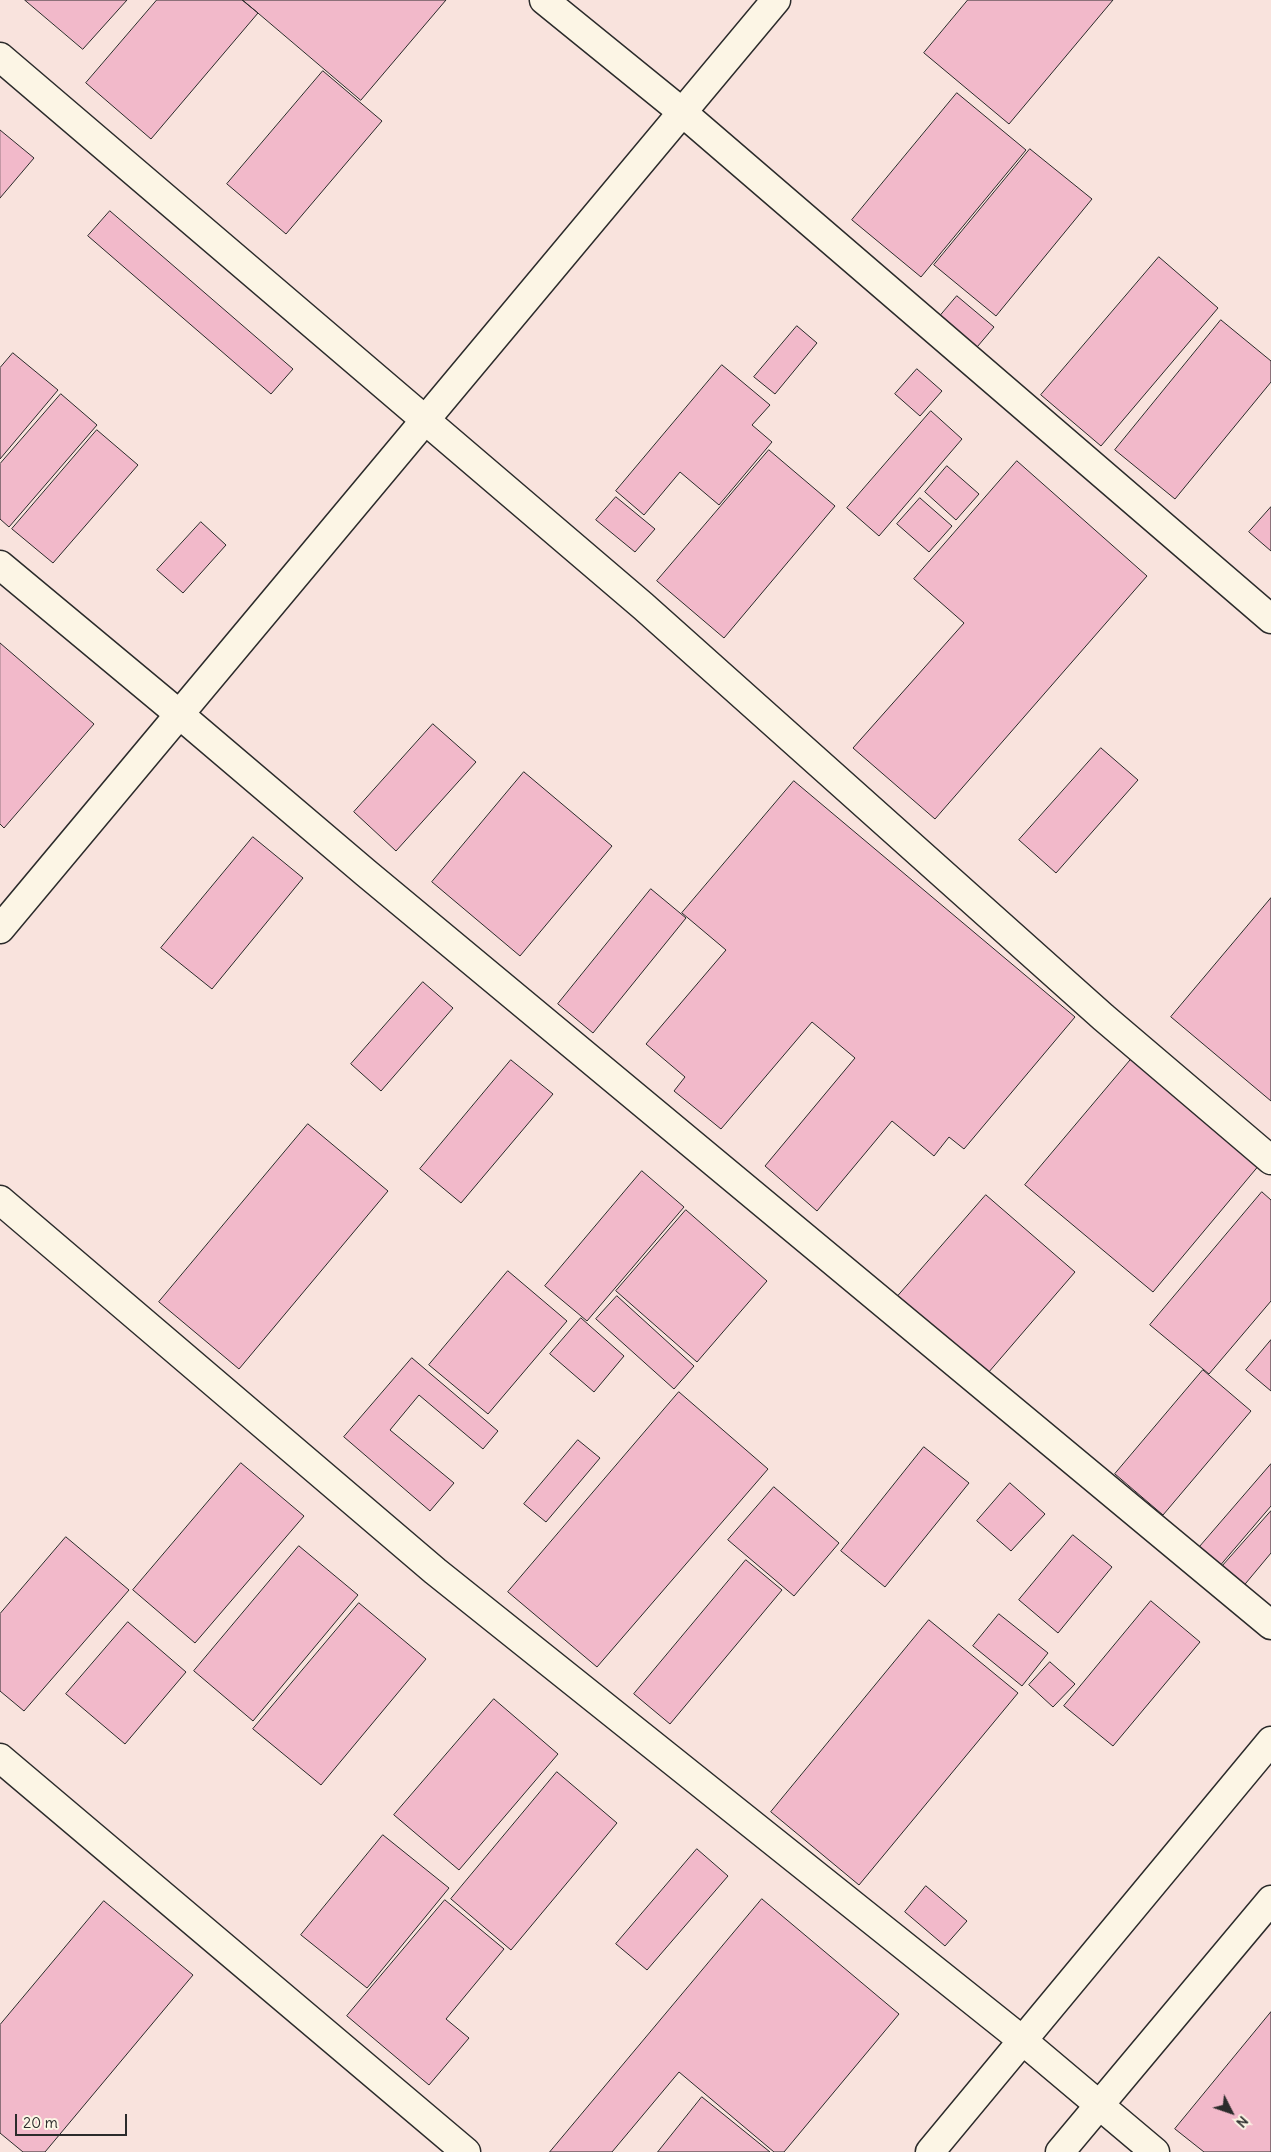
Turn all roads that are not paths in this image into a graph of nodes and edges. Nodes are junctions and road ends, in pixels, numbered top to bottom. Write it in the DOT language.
graph roads {
  1 [pos="544,0"];
  2 [pos="776,0"];
  3 [pos="0,58"];
  4 [pos="682,112"];
  5 [pos="426,419"];
  6 [pos="0,565"];
  7 [pos="1271,619"];
  8 [pos="180,714"];
  9 [pos="0,929"];
  10 [pos="1271,1160"];
  11 [pos="0,1200"];
  12 [pos="1271,1625"];
  13 [pos="1271,1741"];
  14 [pos="0,1758"];
  15 [pos="1271,1900"];
  16 [pos="1022,2040"];
  17 [pos="1100,2105"];
  18 [pos="466,2152"];
  19 [pos="930,2152"];
  20 [pos="1060,2152"];
  21 [pos="1155,2152"];
  1 -- 4 [label="street"];
  2 -- 4 [label="street"];
  3 -- 5 [label="street"];
  4 -- 5 [label="street"];
  4 -- 7 [label="street"];
  5 -- 8 [label="street"];
  5 -- 10 [label="street"];
  6 -- 8 [label="street"];
  8 -- 9 [label="street"];
  8 -- 12 [label="street"];
  11 -- 16 [label="street"];
  13 -- 16 [label="street"];
  14 -- 18 [label="street"];
  15 -- 17 [label="street"];
  16 -- 17 [label="street"];
  16 -- 19 [label="street"];
  17 -- 20 [label="street"];
  17 -- 21 [label="street"];
}
